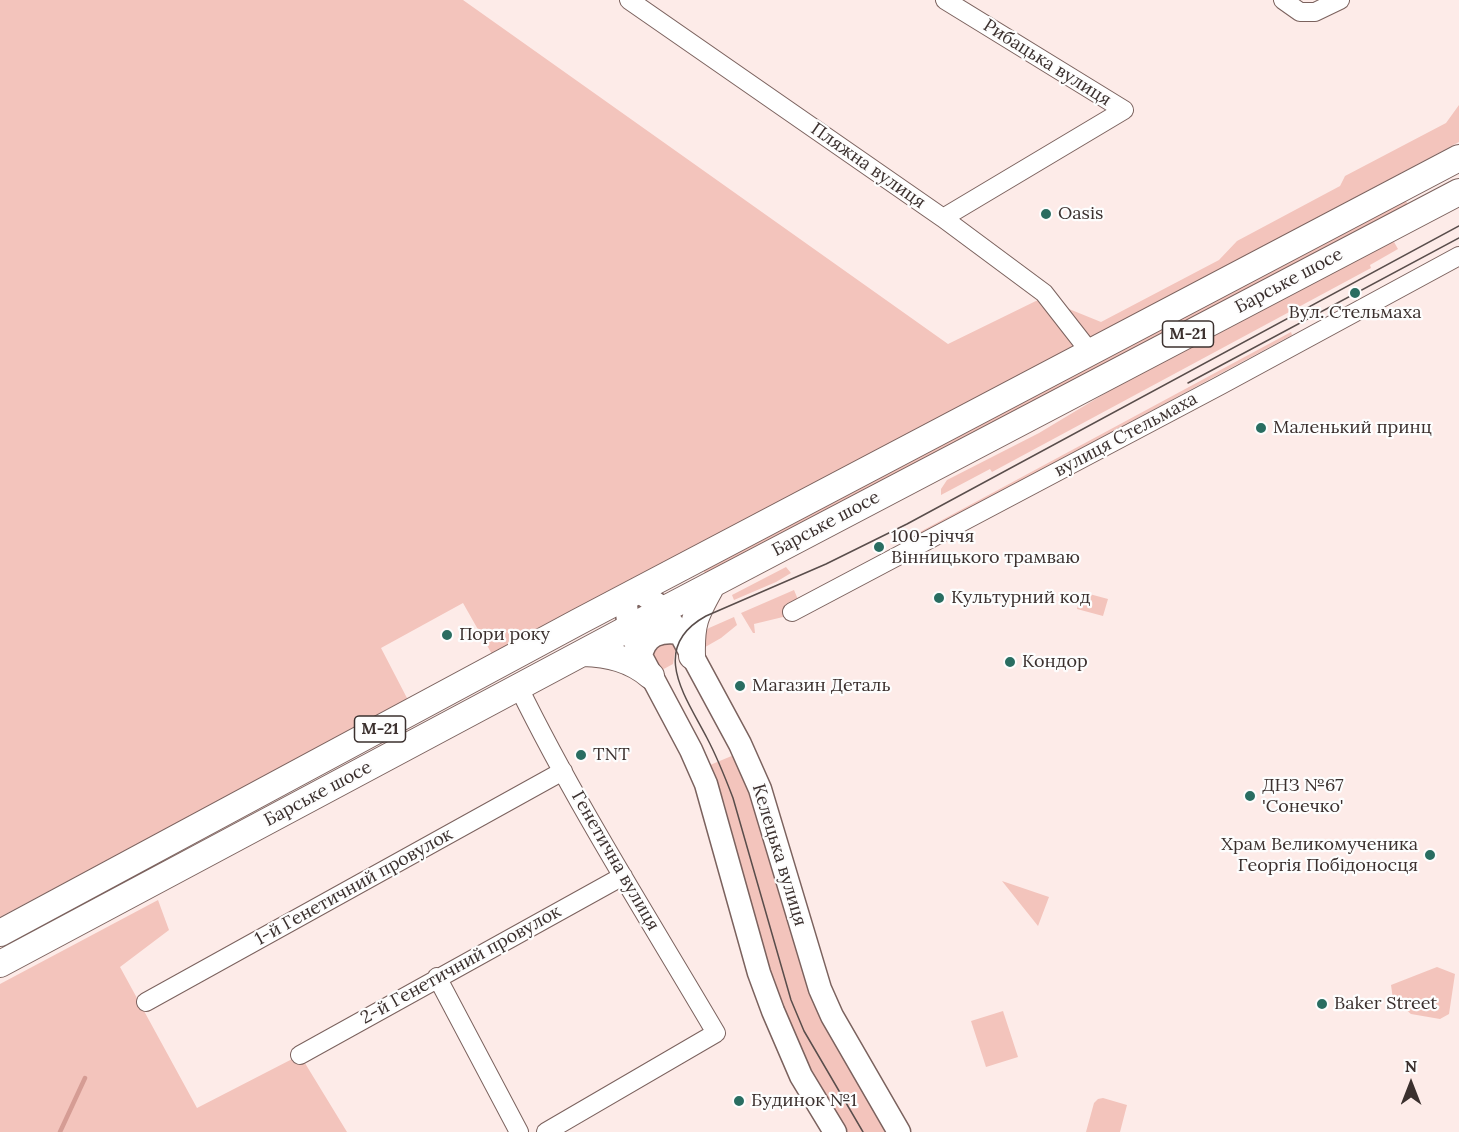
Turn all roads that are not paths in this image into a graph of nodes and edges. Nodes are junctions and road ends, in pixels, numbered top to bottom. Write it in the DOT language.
graph roads {
  1 [pos="629,0"];
  2 [pos="945,0"];
  3 [pos="1283,0"];
  4 [pos="1340,0"];
  5 [pos="1459,158"];
  6 [pos="1420,179"];
  7 [pos="1459,192"];
  8 [pos="1434,205"];
  9 [pos="943,218"];
  10 [pos="1459,256"];
  11 [pos="1090,352"];
  12 [pos="699,559"];
  13 [pos="712,585"];
  14 [pos="631,594"];
  15 [pos="663,611"];
  16 [pos="792,612"];
  17 [pos="578,622"];
  18 [pos="630,628"];
  19 [pos="680,633"];
  20 [pos="587,651"];
  21 [pos="692,656"];
  22 [pos="646,666"];
  23 [pos="519,688"];
  24 [pos="563,771"];
  25 [pos="622,876"];
  26 [pos="0,933"];
  27 [pos="0,964"];
  28 [pos="437,978"];
  29 [pos="146,1002"];
  30 [pos="300,1055"];
  31 [pos="519,1132"];
  32 [pos="546,1132"];
  33 [pos="835,1132"];
  34 [pos="899,1132"];
  1 -- 9 [label="street, Пляжна вулиця"];
  2 -- 9 [label="street, Рибацька вулиця"];
  3 -- 4 [label="street"];
  5 -- 6 [label="highway, М-21"];
  6 -- 8 [label="highway"];
  6 -- 11 [label="highway, М-21"];
  7 -- 8 [label="highway, Барське шосе / М-21"];
  8 -- 13 [label="highway, Барське шосе / М-21"];
  9 -- 11 [label="street, Пляжна вулиця"];
  10 -- 16 [label="street, вулиця Стельмаха"];
  11 -- 12 [label="highway, М-21"];
  12 -- 13 [label="highway"];
  12 -- 14 [label="highway, М-21"];
  13 -- 15 [label="highway, Барське шосе / М-21"];
  13 -- 21 [label="highway"];
  14 -- 15 [label="main road, Келецька вулиця"];
  14 -- 17 [label="highway, М-21"];
  14 -- 18 [label="main road"];
  15 -- 18 [label="highway, Барське шосе / М-21"];
  15 -- 19 [label="main road, Келецька вулиця"];
  17 -- 20 [label="highway"];
  17 -- 26 [label="highway, М-21"];
  18 -- 20 [label="highway, Барське шосе / М-21"];
  18 -- 22 [label="main road"];
  19 -- 21 [label="main road, Келецька вулиця"];
  19 -- 22 [label="main road"];
  20 -- 22 [label="highway"];
  20 -- 23 [label="highway, Барське шосе / М-21"];
  21 -- 34 [label="main road, Келецька вулиця"];
  22 -- 33 [label="main road"];
  23 -- 24 [label="street, Генетична вулиця"];
  23 -- 27 [label="highway, Барське шосе / М-21"];
  24 -- 25 [label="street, Генетична вулиця"];
  24 -- 29 [label="street, 1-й Генетичний провулок"];
  25 -- 28 [label="street, 2-й Генетичний провулок"];
  25 -- 32 [label="street, Генетична вулиця"];
  28 -- 30 [label="street, 2-й Генетичний провулок"];
  28 -- 31 [label="street"];
}
